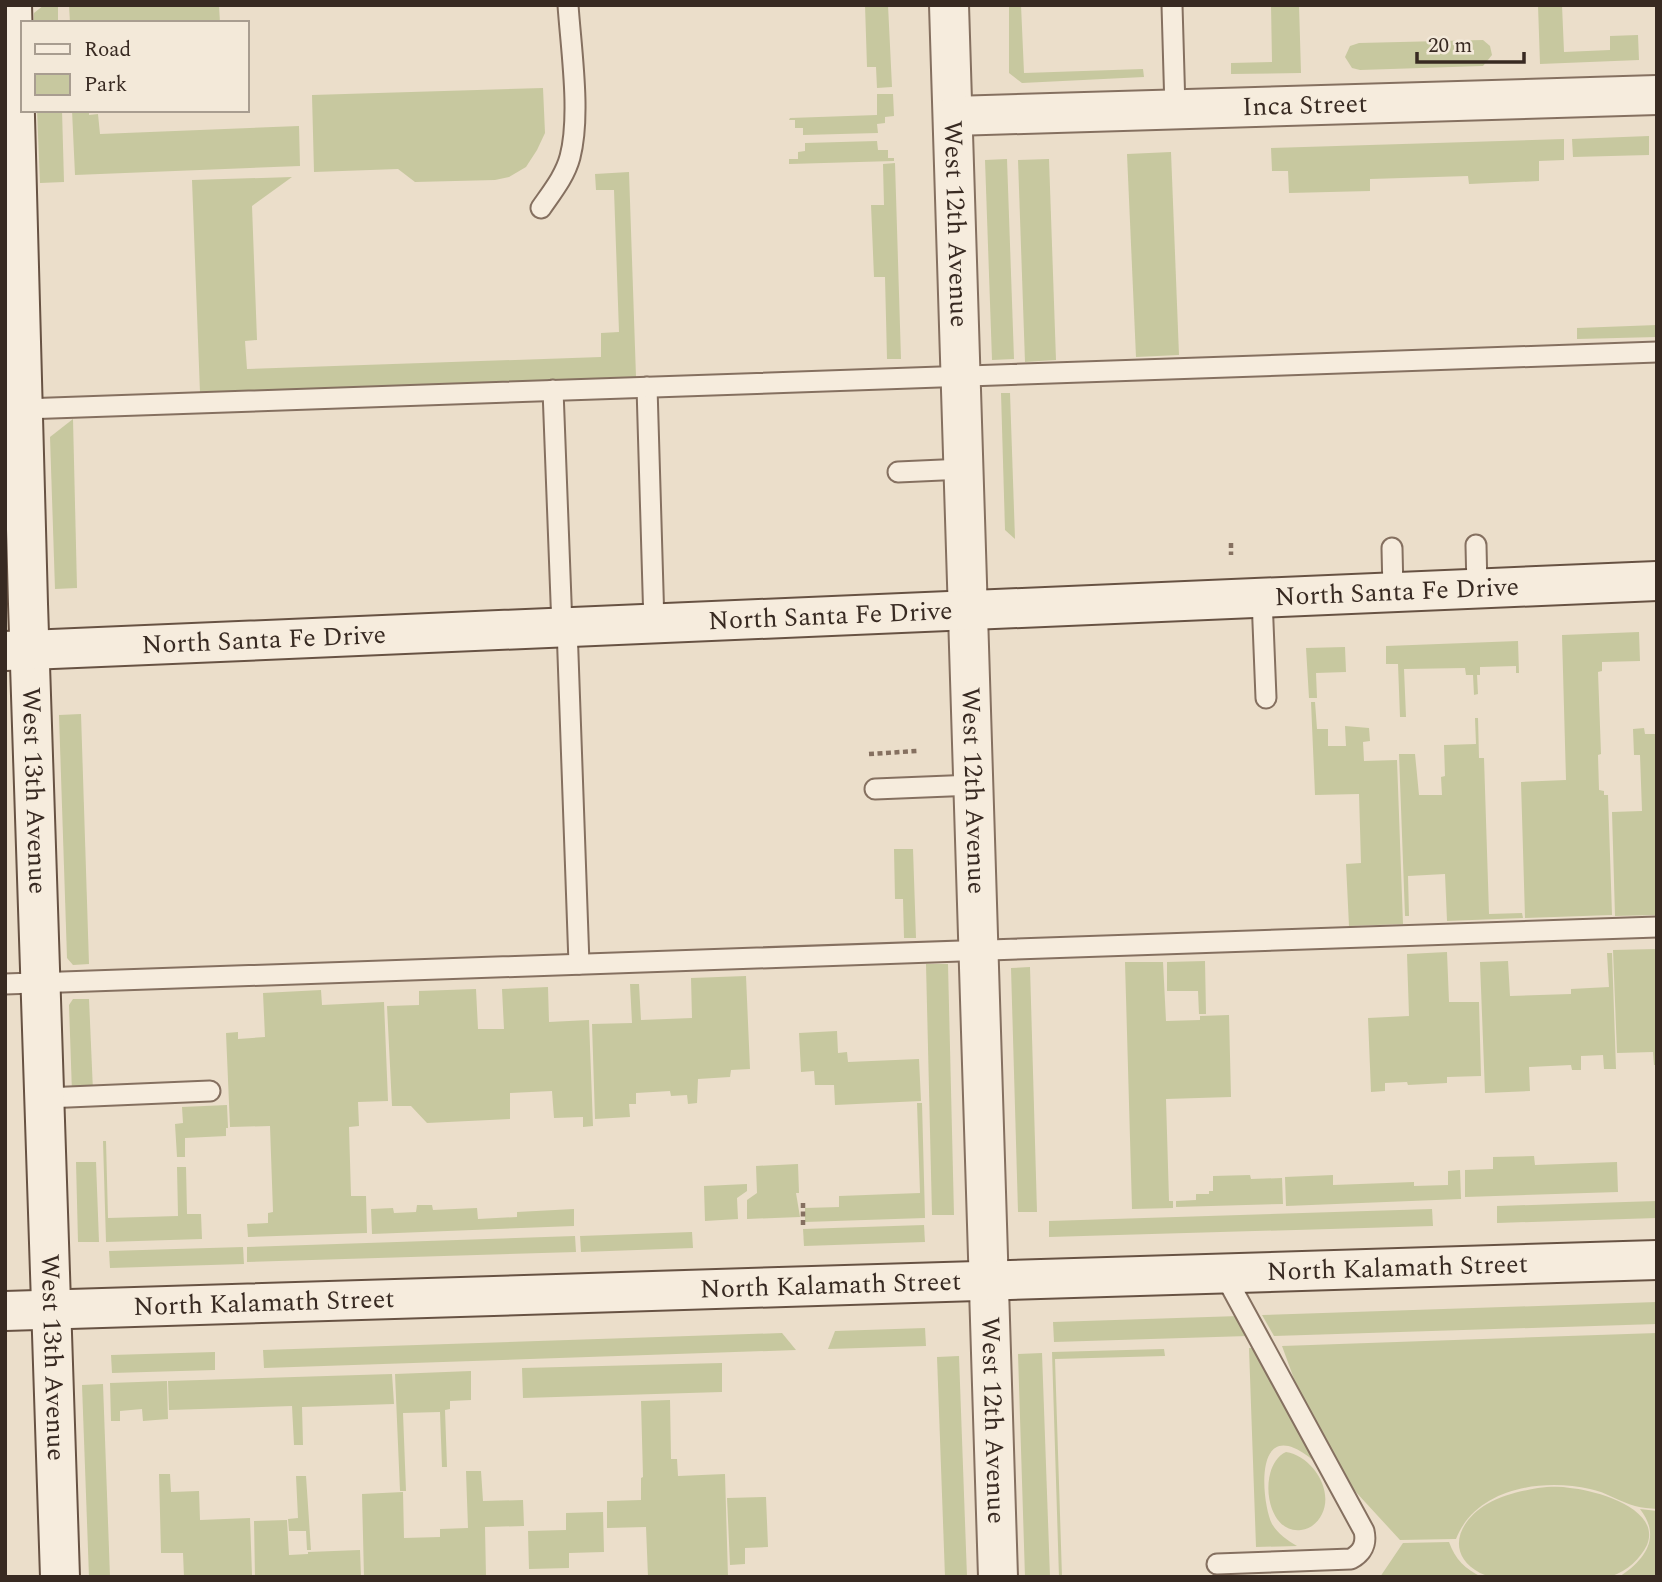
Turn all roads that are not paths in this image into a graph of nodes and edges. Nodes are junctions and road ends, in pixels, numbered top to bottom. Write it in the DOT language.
graph roads {
  1 [pos="12,5"];
  2 [pos="568,5"];
  3 [pos="949,5"];
  4 [pos="1172,5"];
  5 [pos="1657,95"];
  6 [pos="1175,109"];
  7 [pos="953,116"];
  8 [pos="541,208"];
  9 [pos="1657,352"];
  10 [pos="960,376"];
  11 [pos="647,387"];
  12 [pos="553,390"];
  13 [pos="23,409"];
  14 [pos="964,469"];
  15 [pos="898,472"];
  16 [pos="1476,544"];
  17 [pos="1392,548"];
  18 [pos="1657,581"];
  19 [pos="1477,589"];
  20 [pos="1393,592"];
  21 [pos="1262,598"];
  22 [pos="968,610"];
  23 [pos="654,624"];
  24 [pos="564,627"];
  25 [pos="17,651"];
  26 [pos="1266,698"];
  27 [pos="974,785"];
  28 [pos="875,789"];
  29 [pos="1657,927"];
  30 [pos="979,950"];
  31 [pos="579,964"];
  32 [pos="23,984"];
  33 [pos="210,1091"];
  34 [pos="44,1098"];
  35 [pos="1657,1260"];
  36 [pos="1224,1273"];
  37 [pos="988,1281"];
  38 [pos="51,1309"];
  39 [pos="5,1311"];
  40 [pos="1217,1564"];
  41 [pos="60,1577"];
  42 [pos="998,1577"];
  1 -- 13 [label="main road, West 13th Avenue"];
  2 -- 8 [label="lane"];
  3 -- 7 [label="main road, West 12th Avenue"];
  4 -- 6 [label="lane"];
  5 -- 6 [label="main road, Inca Street"];
  6 -- 7 [label="main road, Inca Street"];
  7 -- 10 [label="main road, West 12th Avenue"];
  9 -- 10 [label="lane"];
  10 -- 11 [label="lane"];
  10 -- 14 [label="main road, West 12th Avenue"];
  11 -- 12 [label="lane"];
  11 -- 23 [label="lane"];
  12 -- 13 [label="lane"];
  12 -- 24 [label="lane"];
  13 -- 25 [label="main road, West 13th Avenue"];
  14 -- 15 [label="lane"];
  14 -- 22 [label="main road, West 12th Avenue"];
  16 -- 19 [label="lane"];
  17 -- 20 [label="lane"];
  18 -- 19 [label="main road, North Santa Fe Drive"];
  19 -- 20 [label="main road, North Santa Fe Drive"];
  20 -- 21 [label="main road, North Santa Fe Drive"];
  21 -- 22 [label="main road, North Santa Fe Drive"];
  21 -- 26 [label="lane"];
  22 -- 23 [label="main road, North Santa Fe Drive"];
  22 -- 27 [label="main road, West 12th Avenue"];
  23 -- 24 [label="main road, North Santa Fe Drive"];
  24 -- 25 [label="main road, North Santa Fe Drive"];
  24 -- 31 [label="lane"];
  25 -- 32 [label="main road, West 13th Avenue"];
  27 -- 28 [label="lane"];
  27 -- 30 [label="main road, West 12th Avenue"];
  29 -- 30 [label="lane"];
  30 -- 31 [label="lane"];
  30 -- 37 [label="main road, West 12th Avenue"];
  31 -- 32 [label="lane"];
  32 -- 34 [label="main road, West 13th Avenue"];
  33 -- 34 [label="lane"];
  34 -- 38 [label="main road, West 13th Avenue"];
  35 -- 36 [label="main road, North Kalamath Street"];
  36 -- 37 [label="main road, North Kalamath Street"];
  36 -- 40 [label="lane"];
  37 -- 38 [label="main road, North Kalamath Street"];
  37 -- 42 [label="main road, West 12th Avenue"];
  38 -- 39 [label="main road, North Kalamath Street"];
  38 -- 41 [label="main road, West 13th Avenue"];
}
